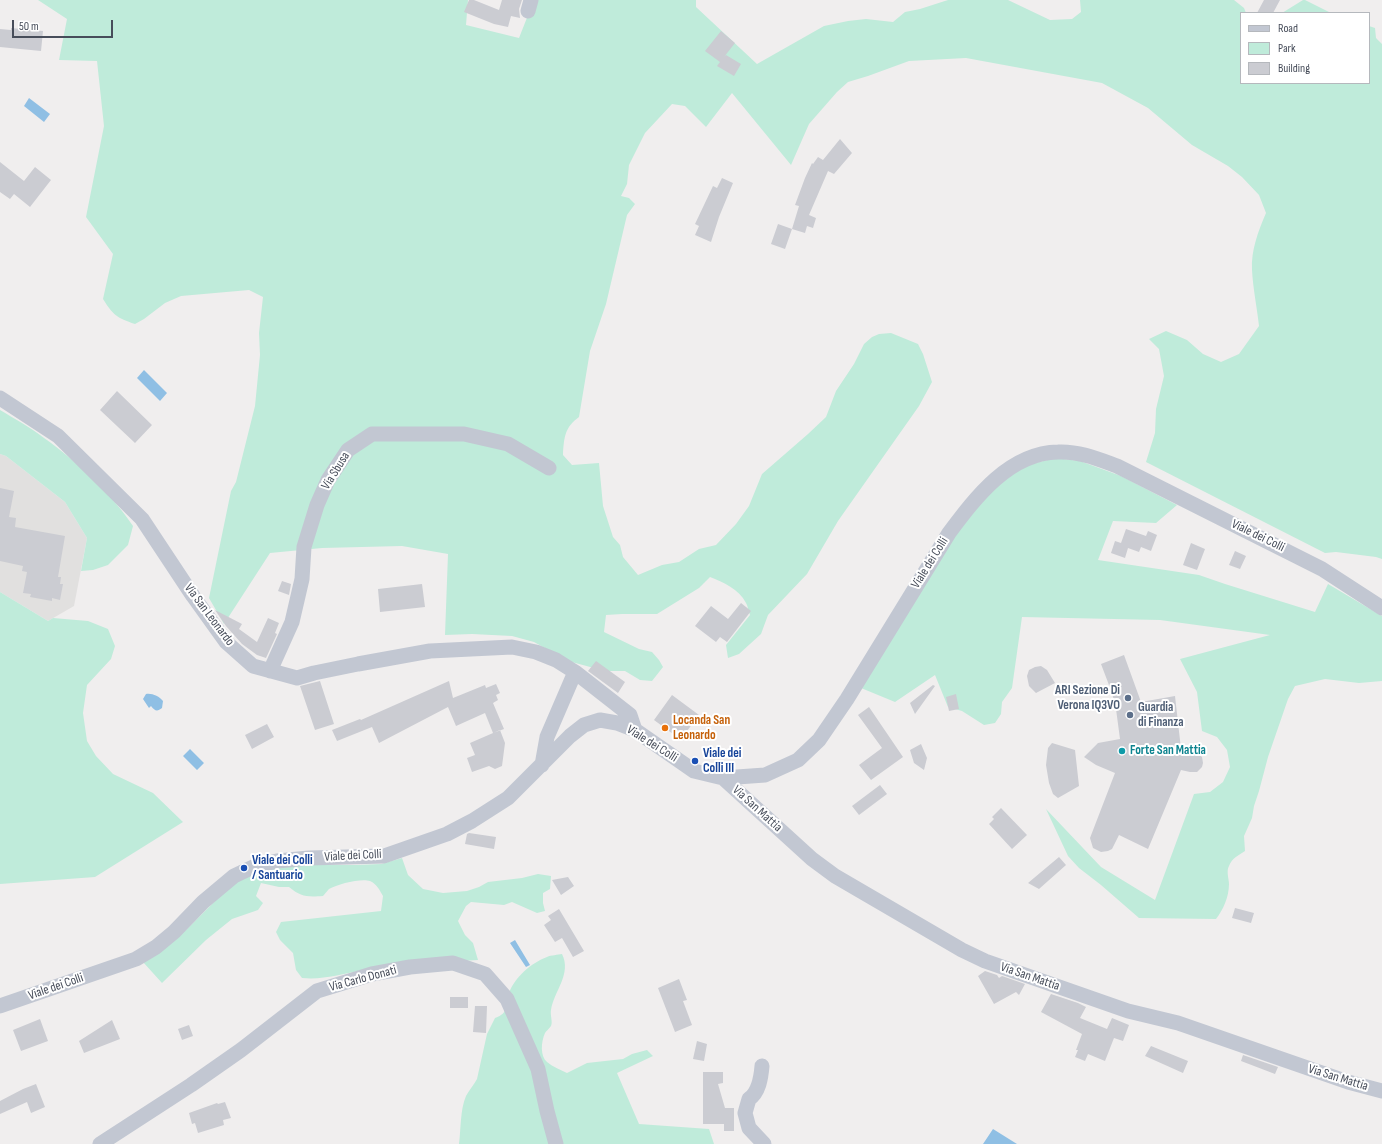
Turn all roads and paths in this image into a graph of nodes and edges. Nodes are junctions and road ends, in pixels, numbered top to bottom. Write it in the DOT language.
graph roads {
  1 [pos="0,398"];
  2 [pos="549,468"];
  3 [pos="1382,608"];
  4 [pos="270,671"];
  5 [pos="575,672"];
  6 [pos="635,730"];
  7 [pos="542,765"];
  8 [pos="723,778"];
  9 [pos="0,1006"];
  10 [pos="762,1066"];
  11 [pos="1382,1091"];
  12 [pos="100,1144"];
  13 [pos="556,1144"];
  14 [pos="764,1144"];
  1 -- 4 [label="street, Via San Leonardo"];
  2 -- 4 [label="street, Via Sbusa"];
  3 -- 8 [label="street, Viale dei Colli"];
  4 -- 5 [label="street, Via San Leonardo"];
  5 -- 6 [label="street, Via San Leonardo"];
  5 -- 7 [label="street"];
  6 -- 7 [label="street, Viale dei Colli"];
  6 -- 8 [label="street, Viale dei Colli"];
  7 -- 9 [label="street, Viale dei Colli"];
  8 -- 11 [label="street, Via San Mattia"];
  10 -- 14 [label="street"];
  12 -- 13 [label="street, Via Carlo Donati"];
}
